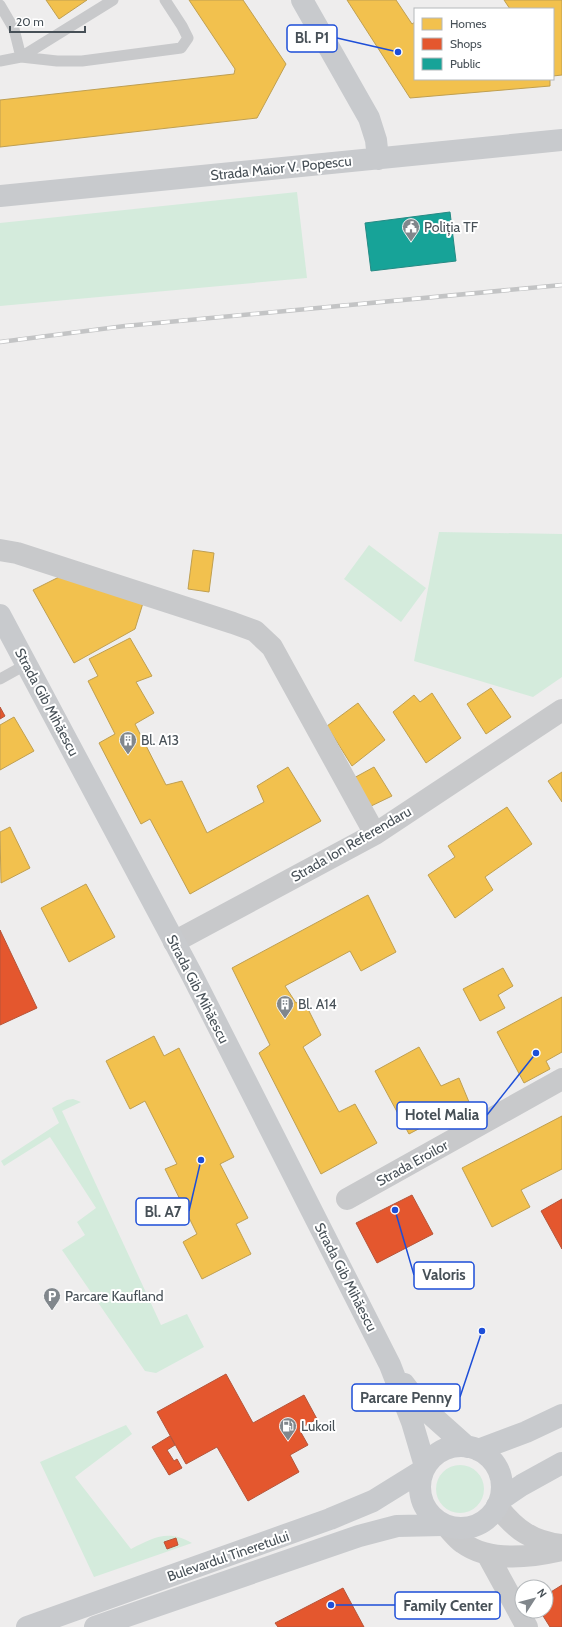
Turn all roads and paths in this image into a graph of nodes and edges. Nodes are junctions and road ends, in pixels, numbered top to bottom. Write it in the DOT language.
graph roads {
  1 [pos="113,0"];
  2 [pos="165,0"];
  3 [pos="302,0"];
  4 [pos="0,5"];
  5 [pos="21,56"];
  6 [pos="0,61"];
  7 [pos="562,140"];
  8 [pos="378,159"];
  9 [pos="0,196"];
  10 [pos="0,550"];
  11 [pos="0,615"];
  12 [pos="27,664"];
  13 [pos="0,679"];
  14 [pos="562,710"];
  15 [pos="375,834"];
  16 [pos="174,942"];
  17 [pos="562,1079"];
  18 [pos="347,1199"];
  19 [pos="390,1365"];
  20 [pos="562,1415"];
  21 [pos="472,1448"];
  22 [pos="562,1462"];
  23 [pos="424,1468"];
  24 [pos="498,1503"];
  25 [pos="445,1525"];
  26 [pos="562,1545"];
  27 [pos="562,1550"];
  28 [pos="487,1554"];
  29 [pos="27,1627"];
  30 [pos="96,1627"];
  31 [pos="527,1627"];
  1 -- 5 [label="lane"];
  2 -- 5 [label="lane"];
  3 -- 8 [label="main road"];
  4 -- 5 [label="lane"];
  5 -- 6 [label="lane"];
  7 -- 8 [label="main road, Strada Maior V. Popescu"];
  8 -- 9 [label="main road, Strada Maior V. Popescu"];
  10 -- 15 [label="street"];
  11 -- 12 [label="main road, Strada Gib Mihăescu"];
  12 -- 13 [label="lane"];
  12 -- 16 [label="main road, Strada Gib Mihăescu"];
  14 -- 15 [label="street, Strada Ion Referendaru"];
  15 -- 16 [label="street, Strada Ion Referendaru"];
  16 -- 19 [label="main road, Strada Gib Mihăescu"];
  17 -- 18 [label="street, Strada Eroilor"];
  19 -- 21 [label="main road, Strada Gib Mihăescu"];
  19 -- 23 [label="main road, Strada Gib Mihăescu"];
  20 -- 21 [label="main road, Bulevardul Tineretului"];
  21 -- 23 [label="main road, Bulevardul Tineretului"];
  21 -- 24 [label="main road"];
  22 -- 24 [label="main road, Bulevardul Tineretului"];
  23 -- 25 [label="main road"];
  23 -- 29 [label="main road, Bulevardul Tineretului"];
  24 -- 25 [label="main road, Bulevardul Tineretului"];
  24 -- 26 [label="street"];
  25 -- 28 [label="street"];
  25 -- 30 [label="main road, Bulevardul Tineretului"];
  27 -- 28 [label="street"];
  28 -- 31 [label="street"];
}
